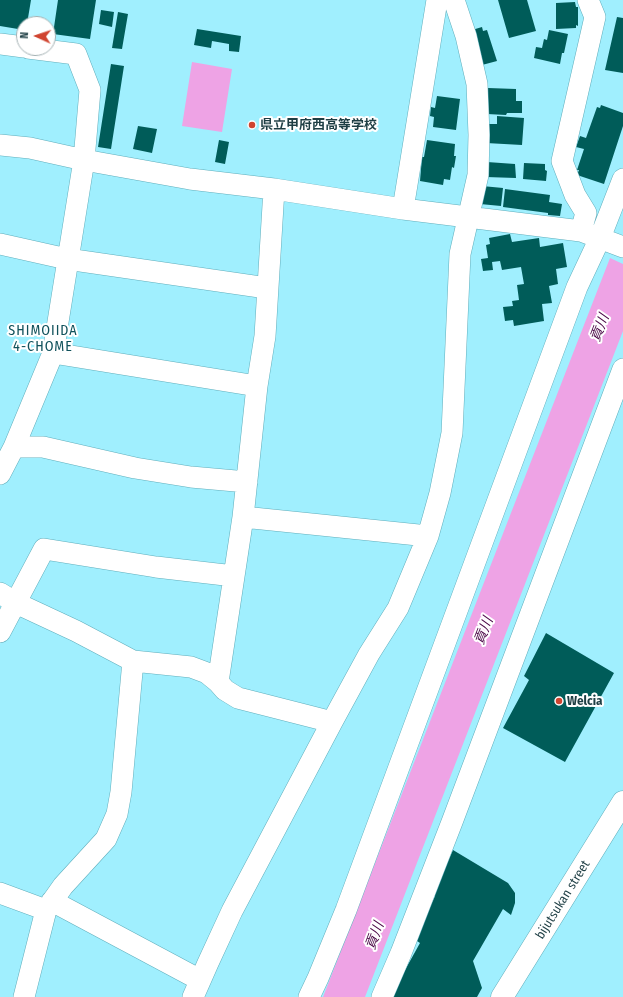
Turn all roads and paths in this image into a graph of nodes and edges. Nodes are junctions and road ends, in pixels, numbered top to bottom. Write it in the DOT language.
graph roads {
  1 [pos="437,0"];
  2 [pos="454,0"];
  3 [pos="588,0"];
  4 [pos="0,44"];
  5 [pos="16,47"];
  6 [pos="56,52"];
  7 [pos="0,145"];
  8 [pos="84,160"];
  9 [pos="623,179"];
  10 [pos="274,189"];
  11 [pos="403,209"];
  12 [pos="468,217"];
  13 [pos="602,239"];
  14 [pos="0,244"];
  15 [pos="67,258"];
  16 [pos="267,288"];
  17 [pos="53,353"];
  18 [pos="623,370"];
  19 [pos="257,386"];
  20 [pos="14,447"];
  21 [pos="0,474"];
  22 [pos="247,482"];
  23 [pos="243,517"];
  24 [pos="428,536"];
  25 [pos="234,576"];
  26 [pos="8,598"];
  27 [pos="0,632"];
  28 [pos="134,661"];
  29 [pos="218,682"];
  30 [pos="332,722"];
  31 [pos="621,811"];
  32 [pos="0,893"];
  33 [pos="49,905"];
  34 [pos="197,988"];
  35 [pos="24,997"];
  36 [pos="309,997"];
  37 [pos="382,997"];
  38 [pos="502,997"];
  1 -- 11 [label="street"];
  2 -- 12 [label="street"];
  3 -- 13 [label="street"];
  4 -- 5 [label="street"];
  6 -- 8 [label="street"];
  7 -- 8 [label="street"];
  8 -- 10 [label="street"];
  8 -- 15 [label="street"];
  9 -- 13 [label="street"];
  10 -- 11 [label="street"];
  10 -- 16 [label="street"];
  11 -- 12 [label="street"];
  12 -- 13 [label="street"];
  12 -- 24 [label="street"];
  13 -- 36 [label="street"];
  14 -- 15 [label="street"];
  15 -- 16 [label="street"];
  15 -- 17 [label="street"];
  16 -- 19 [label="street"];
  17 -- 19 [label="street"];
  17 -- 20 [label="street"];
  18 -- 37 [label="street"];
  19 -- 22 [label="street"];
  20 -- 21 [label="street"];
  20 -- 22 [label="street"];
  22 -- 23 [label="street"];
  23 -- 24 [label="street"];
  23 -- 25 [label="street"];
  24 -- 30 [label="street"];
  25 -- 26 [label="street"];
  25 -- 29 [label="street"];
  26 -- 27 [label="street"];
  26 -- 28 [label="street"];
  28 -- 29 [label="street"];
  28 -- 33 [label="street"];
  29 -- 30 [label="street"];
  30 -- 34 [label="street"];
  31 -- 38 [label="highway, bijutsukan street"];
  32 -- 33 [label="street"];
  33 -- 34 [label="street"];
  33 -- 35 [label="street"];
}
